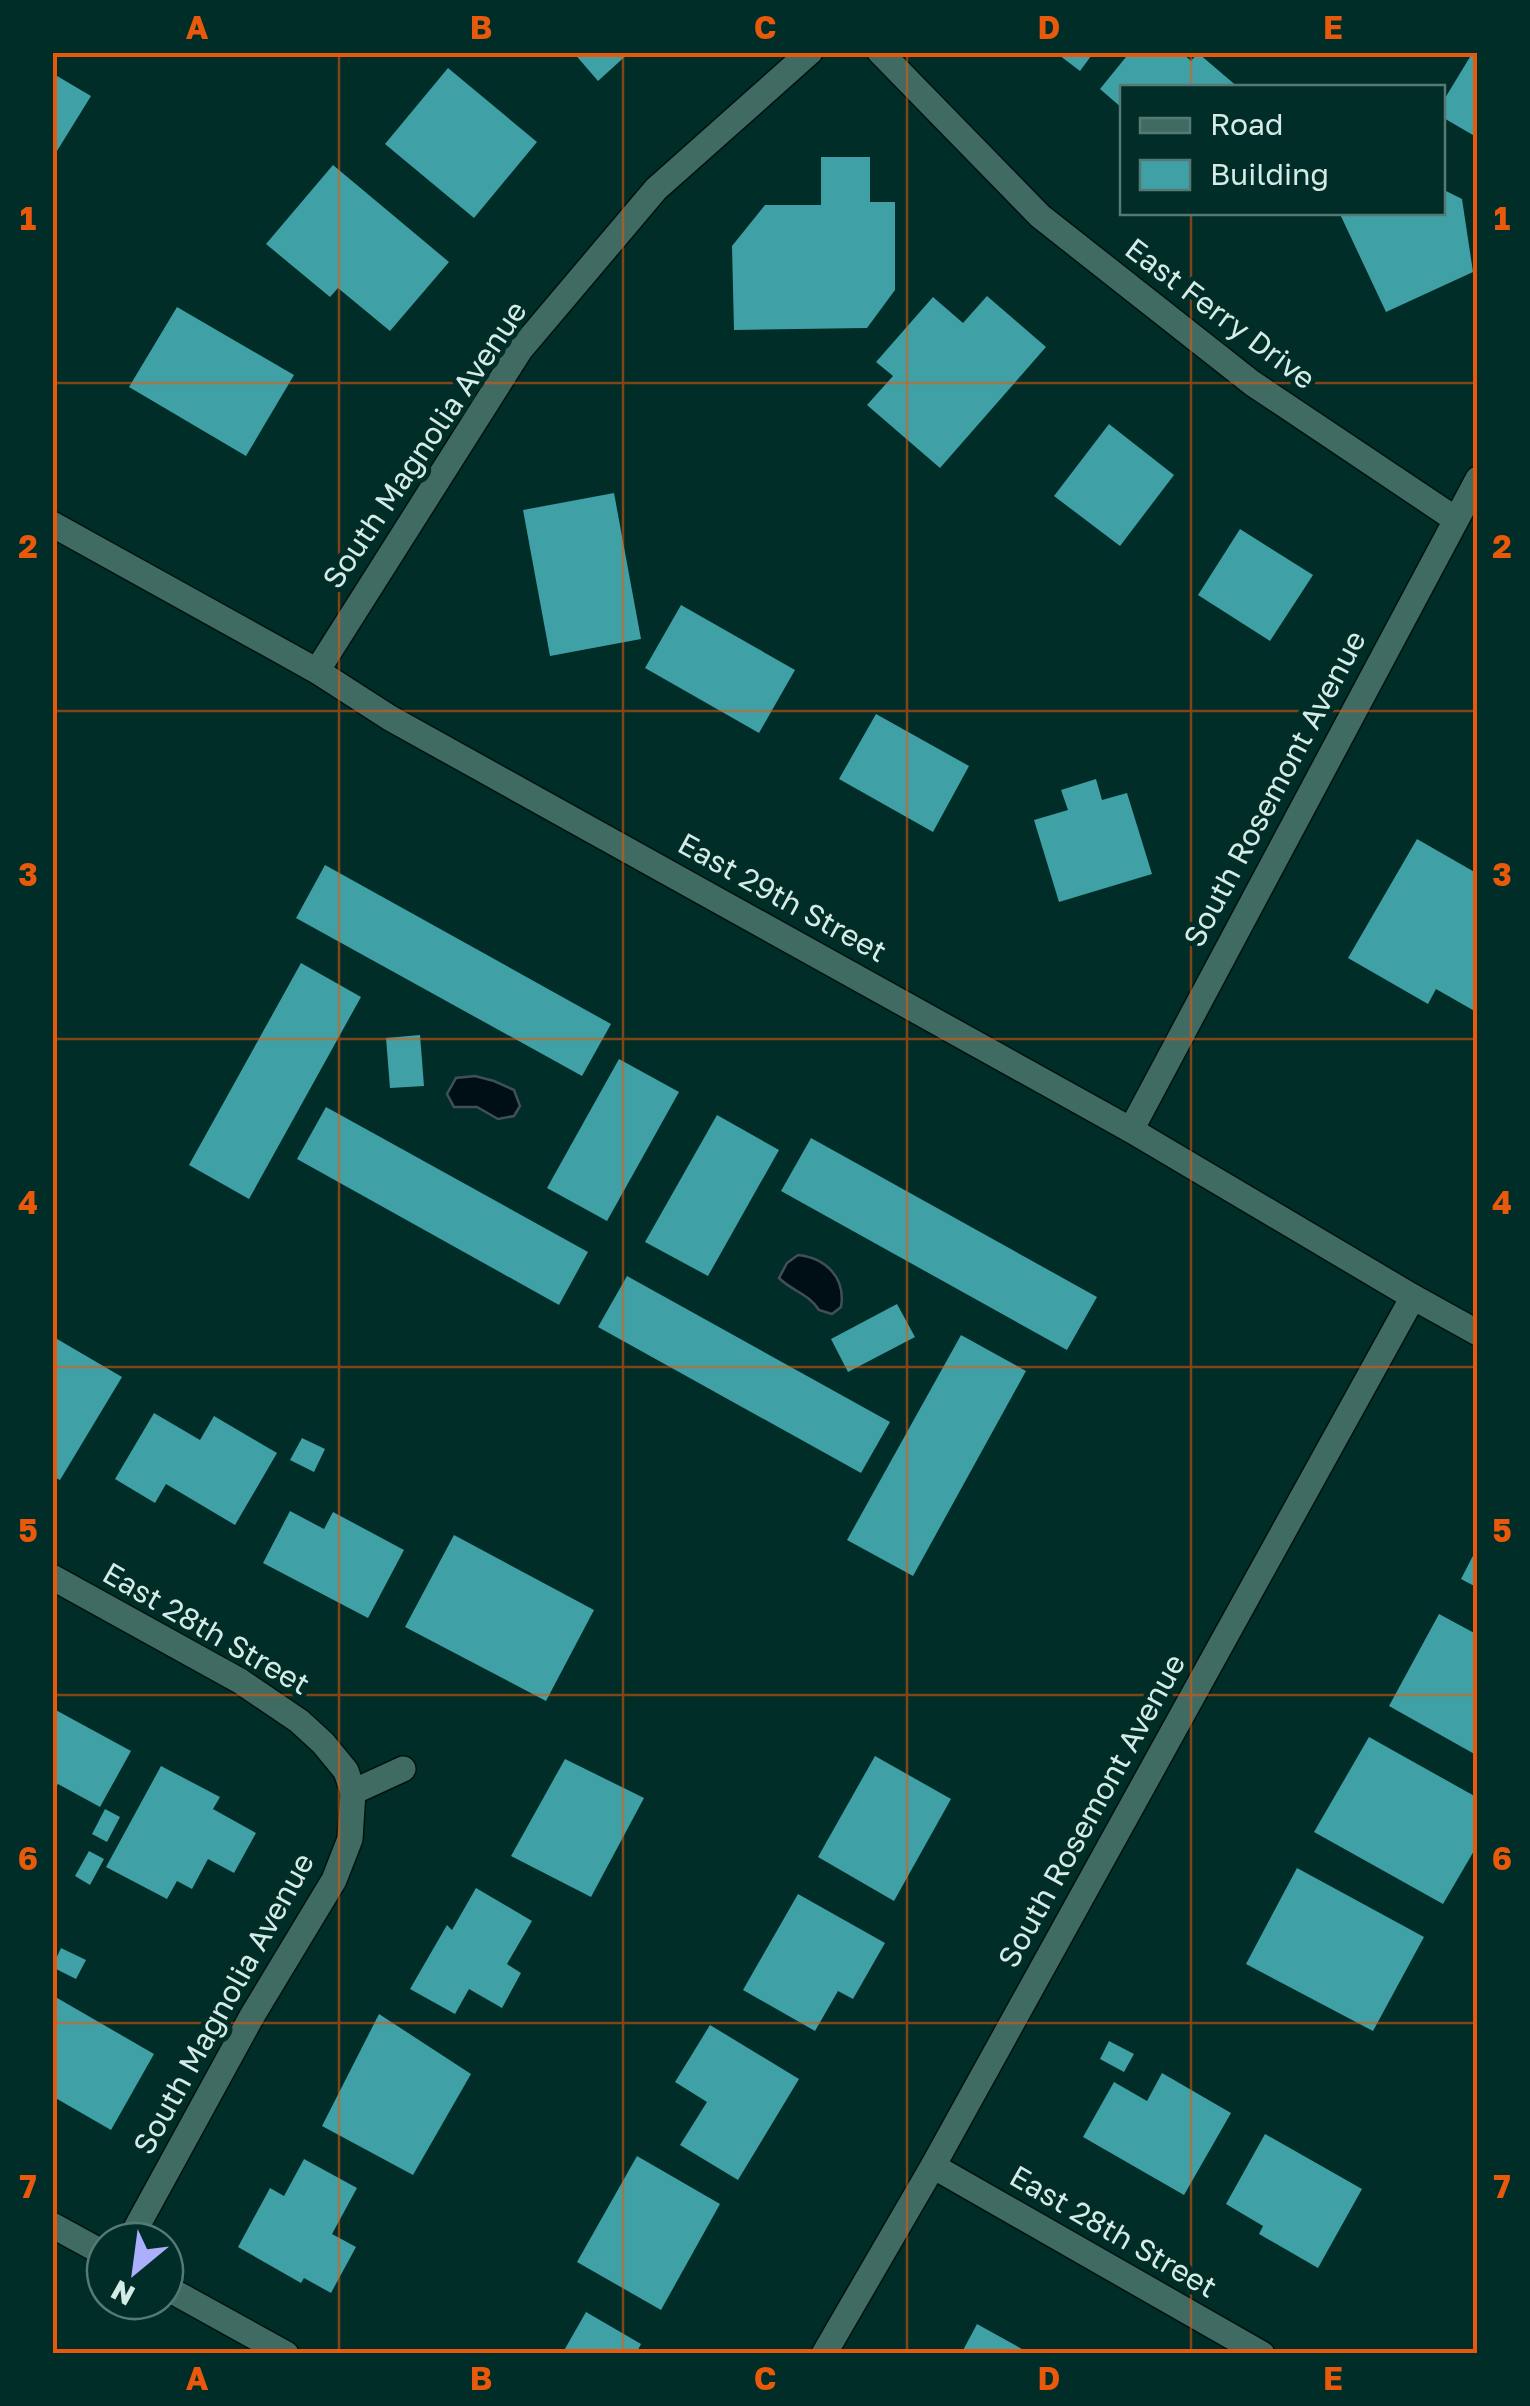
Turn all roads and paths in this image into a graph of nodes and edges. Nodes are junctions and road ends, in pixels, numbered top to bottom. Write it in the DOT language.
graph roads {
  1 [pos="810,52"];
  2 [pos="880,52"];
  3 [pos="1478,479"];
  4 [pos="1455,519"];
  5 [pos="52,524"];
  6 [pos="317,671"];
  7 [pos="1132,1130"];
  8 [pos="1413,1297"];
  9 [pos="1478,1333"];
  10 [pos="52,1577"];
  11 [pos="402,1768"];
  12 [pos="353,1792"];
  13 [pos="932,2166"];
  14 [pos="140,2221"];
  15 [pos="52,2225"];
  16 [pos="85,2243"];
  17 [pos="185,2298"];
  18 [pos="286,2354"];
  19 [pos="824,2354"];
  20 [pos="1262,2354"];
  1 -- 6 [label="street, South Magnolia Avenue"];
  2 -- 4 [label="street, East Ferry Drive"];
  3 -- 4 [label="street, South Rosemont Avenue"];
  4 -- 7 [label="street, South Rosemont Avenue"];
  5 -- 6 [label="street, East 29th Street"];
  6 -- 7 [label="street, East 29th Street"];
  7 -- 8 [label="street, East 29th Street"];
  8 -- 9 [label="street, East 29th Street"];
  8 -- 13 [label="street, South Rosemont Avenue"];
  10 -- 12 [label="street, East 28th Street"];
  11 -- 12 [label="street"];
  12 -- 14 [label="street, South Magnolia Avenue"];
  13 -- 19 [label="street, South Rosemont Avenue"];
  13 -- 20 [label="street, East 28th Street"];
  15 -- 16 [label="street"];
  17 -- 18 [label="street"];
}
